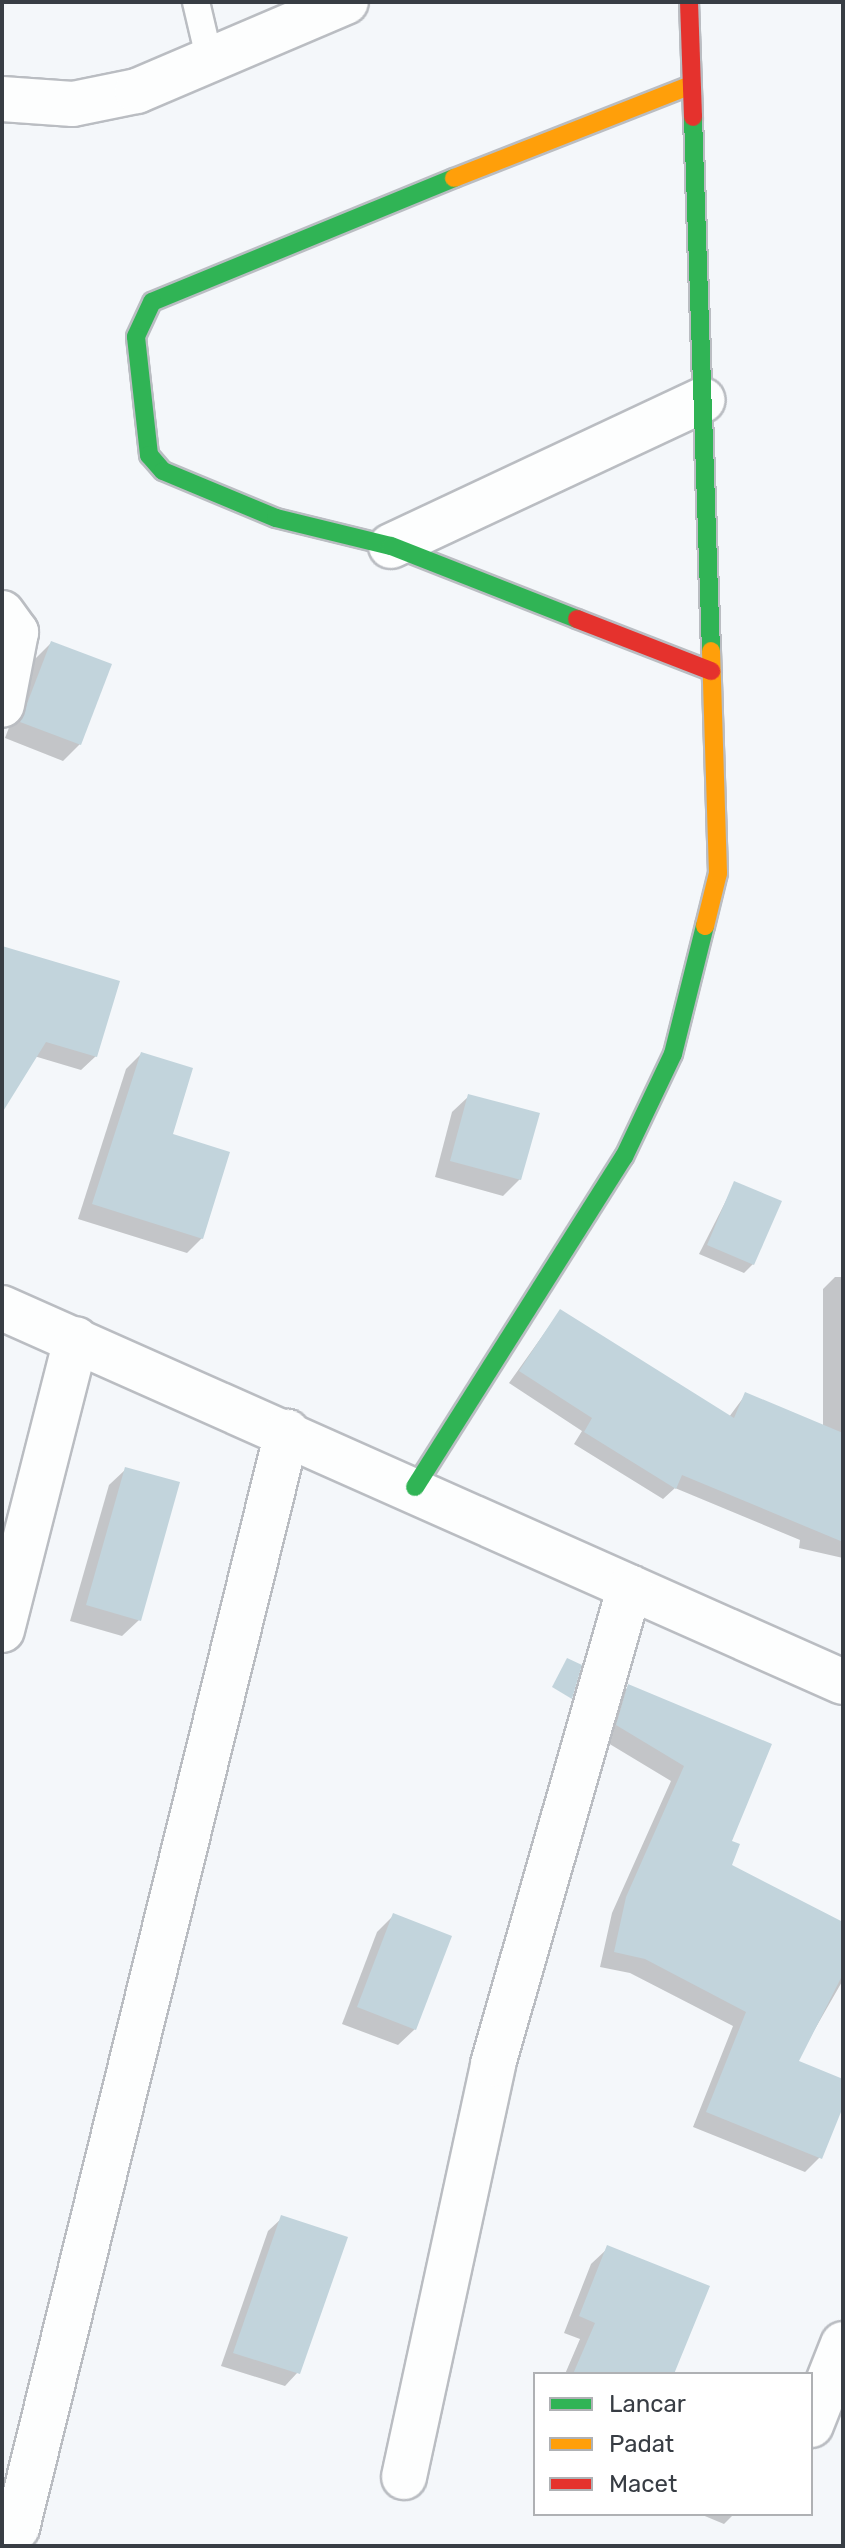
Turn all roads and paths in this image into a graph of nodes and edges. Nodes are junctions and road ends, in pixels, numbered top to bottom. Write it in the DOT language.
graph roads {
  1 [pos="196,2"];
  2 [pos="346,2"];
  3 [pos="689,2"];
  4 [pos="210,61"];
  5 [pos="691,85"];
  6 [pos="2,99"];
  7 [pos="702,400"];
  8 [pos="391,546"];
  9 [pos="2,613"];
  10 [pos="711,671"];
  11 [pos="2,705"];
  12 [pos="2,1308"];
  13 [pos="76,1339"];
  14 [pos="287,1432"];
  15 [pos="415,1487"];
  16 [pos="630,1587"];
  17 [pos="2,1630"];
  18 [pos="843,1682"];
  19 [pos="843,2344"];
  20 [pos="813,2420"];
  21 [pos="404,2477"];
  22 [pos="17,2528"];
  1 -- 4 [label="lane"];
  2 -- 4 [label="street"];
  3 -- 5 [label="street"];
  4 -- 6 [label="street"];
  5 -- 7 [label="street"];
  5 -- 8 [label="street"];
  7 -- 8 [label="street"];
  7 -- 10 [label="street"];
  8 -- 10 [label="street"];
  9 -- 11 [label="street"];
  10 -- 15 [label="street"];
  12 -- 13 [label="street"];
  13 -- 14 [label="street"];
  13 -- 17 [label="street"];
  14 -- 15 [label="street"];
  14 -- 22 [label="street"];
  15 -- 16 [label="street"];
  16 -- 18 [label="street"];
  16 -- 21 [label="street"];
  19 -- 20 [label="street"];
}
